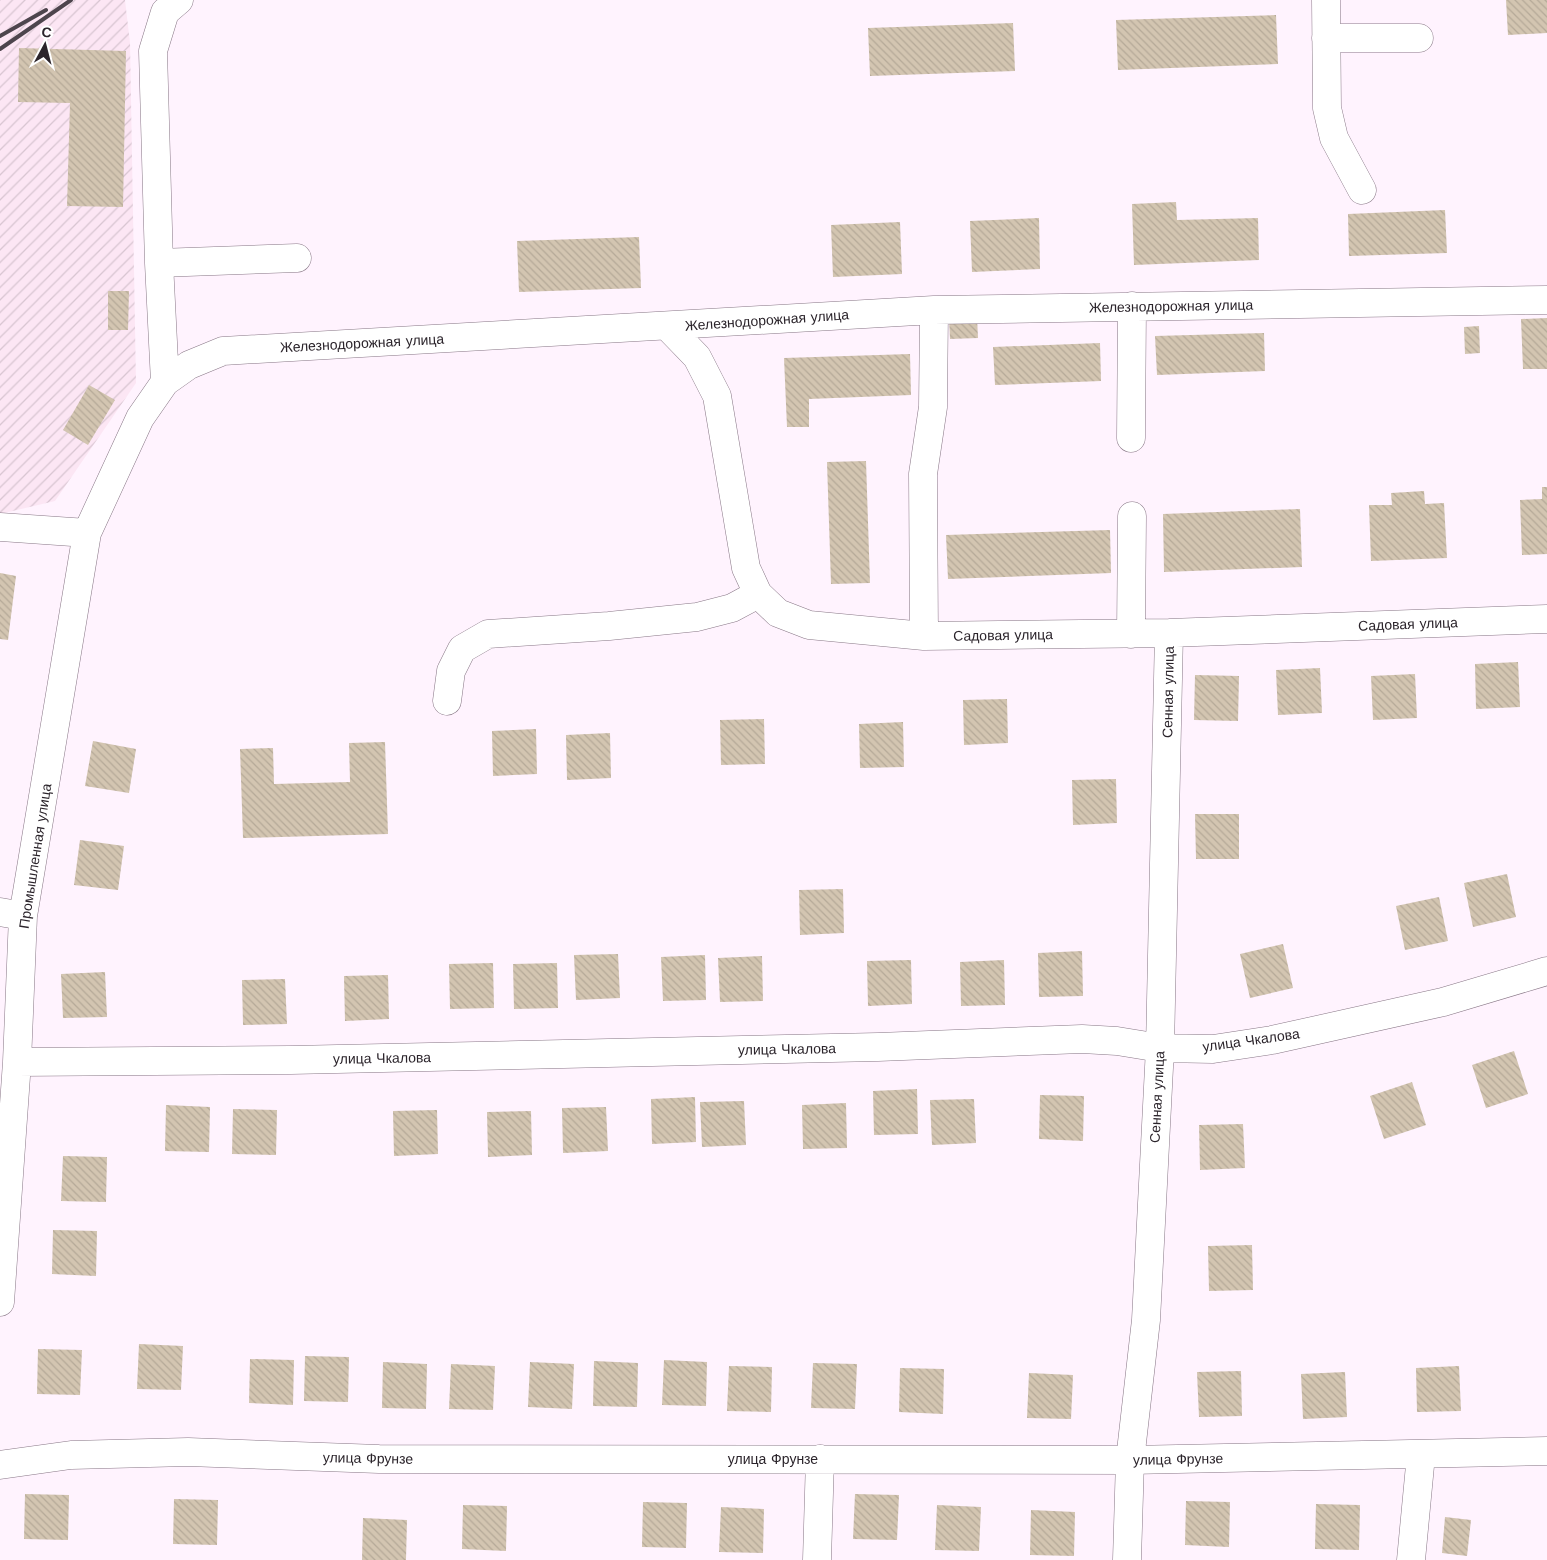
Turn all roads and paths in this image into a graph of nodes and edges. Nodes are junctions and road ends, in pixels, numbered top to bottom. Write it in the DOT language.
graph roads {
  1 [pos="179,0"];
  2 [pos="1326,0"];
  3 [pos="1326,38"];
  4 [pos="1419,38"];
  5 [pos="1362,190"];
  6 [pos="297,258"];
  7 [pos="159,263"];
  8 [pos="1547,300"];
  9 [pos="1132,306"];
  10 [pos="934,310"];
  11 [pos="667,326"];
  12 [pos="165,382"];
  13 [pos="1131,438"];
  14 [pos="1132,516"];
  15 [pos="0,527"];
  16 [pos="87,532"];
  17 [pos="758,594"];
  18 [pos="1547,619"];
  19 [pos="1169,633"];
  20 [pos="1131,634"];
  21 [pos="924,636"];
  22 [pos="447,701"];
  23 [pos="12,914"];
  24 [pos="1547,971"];
  25 [pos="1160,1048"];
  26 [pos="17,1062"];
  27 [pos="5,1182"];
  28 [pos="0,1302"];
  29 [pos="1547,1451"];
  30 [pos="1421,1455"];
  31 [pos="820,1459"];
  32 [pos="1130,1460"];
  33 [pos="0,1465"];
  34 [pos="817,1560"];
  35 [pos="1127,1560"];
  36 [pos="1411,1560"];
  1 -- 7 [label="street"];
  2 -- 3 [label="street"];
  3 -- 4 [label="street"];
  3 -- 5 [label="street"];
  6 -- 7 [label="street"];
  7 -- 12 [label="street"];
  8 -- 9 [label="street, Железнодорожная улица"];
  9 -- 10 [label="street, Железнодорожная улица"];
  9 -- 13 [label="street"];
  10 -- 11 [label="street, Железнодорожная улица"];
  10 -- 21 [label="street"];
  11 -- 12 [label="street, Железнодорожная улица"];
  11 -- 17 [label="street, Садовая улица"];
  12 -- 16 [label="street, Железнодорожная улица"];
  14 -- 20 [label="street"];
  15 -- 16 [label="street"];
  16 -- 23 [label="street, Промышленная улица"];
  17 -- 21 [label="street, Садовая улица"];
  17 -- 22 [label="street"];
  18 -- 19 [label="street, Садовая улица"];
  19 -- 20 [label="street, Садовая улица"];
  19 -- 25 [label="street, Сенная улица"];
  20 -- 21 [label="street, Садовая улица"];
  23 -- 26 [label="street, Промышленная улица"];
  24 -- 25 [label="street, улица Чкалова"];
  25 -- 26 [label="street, улица Чкалова"];
  25 -- 32 [label="street, Сенная улица"];
  26 -- 27 [label="street, Промышленная улица"];
  27 -- 28 [label="street, Промышленная улица"];
  29 -- 30 [label="street, улица Фрунзе"];
  30 -- 32 [label="street, улица Фрунзе"];
  30 -- 36 [label="street"];
  31 -- 32 [label="street, улица Фрунзе"];
  31 -- 33 [label="street, улица Фрунзе"];
  31 -- 34 [label="street"];
  32 -- 35 [label="street, Сенная улица"];
}
